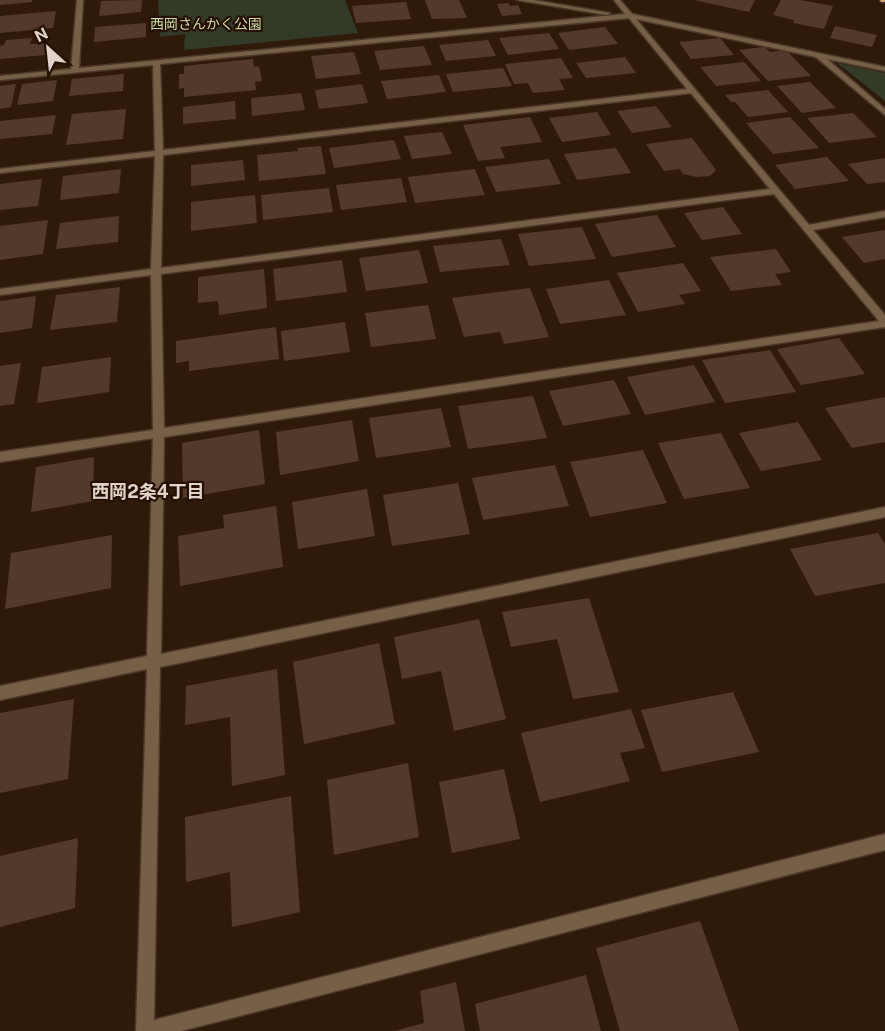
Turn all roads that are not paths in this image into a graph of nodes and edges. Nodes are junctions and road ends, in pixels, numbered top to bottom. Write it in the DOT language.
graph roads {
  1 [pos="80,0"];
  2 [pos="520,0"];
  3 [pos="617,0"];
  4 [pos="630,15"];
  5 [pos="817,54"];
  6 [pos="156,62"];
  7 [pos="885,69"];
  8 [pos="75,70"];
  9 [pos="0,78"];
  10 [pos="692,91"];
  11 [pos="885,113"];
  12 [pos="159,153"];
  13 [pos="0,171"];
  14 [pos="776,191"];
  15 [pos="885,213"];
  16 [pos="806,228"];
  17 [pos="156,272"];
  18 [pos="0,292"];
  19 [pos="885,323"];
  20 [pos="159,433"];
  21 [pos="0,457"];
  22 [pos="885,512"];
  23 [pos="152,662"];
  24 [pos="0,693"];
  25 [pos="885,842"];
  26 [pos="146,1031"];
  1 -- 8 [label="street"];
  2 -- 4 [label="street"];
  3 -- 4 [label="street"];
  4 -- 5 [label="street"];
  4 -- 6 [label="street"];
  4 -- 10 [label="street"];
  5 -- 7 [label="street"];
  5 -- 11 [label="street"];
  6 -- 8 [label="street"];
  6 -- 12 [label="street"];
  8 -- 9 [label="street"];
  10 -- 12 [label="street"];
  10 -- 14 [label="street"];
  12 -- 13 [label="street"];
  12 -- 17 [label="street"];
  14 -- 16 [label="street"];
  14 -- 17 [label="street"];
  15 -- 16 [label="street"];
  16 -- 19 [label="street"];
  17 -- 18 [label="street"];
  17 -- 20 [label="street"];
  19 -- 20 [label="street"];
  20 -- 21 [label="street"];
  20 -- 23 [label="street"];
  22 -- 23 [label="street"];
  23 -- 24 [label="street"];
  23 -- 26 [label="street"];
  25 -- 26 [label="street"];
}
